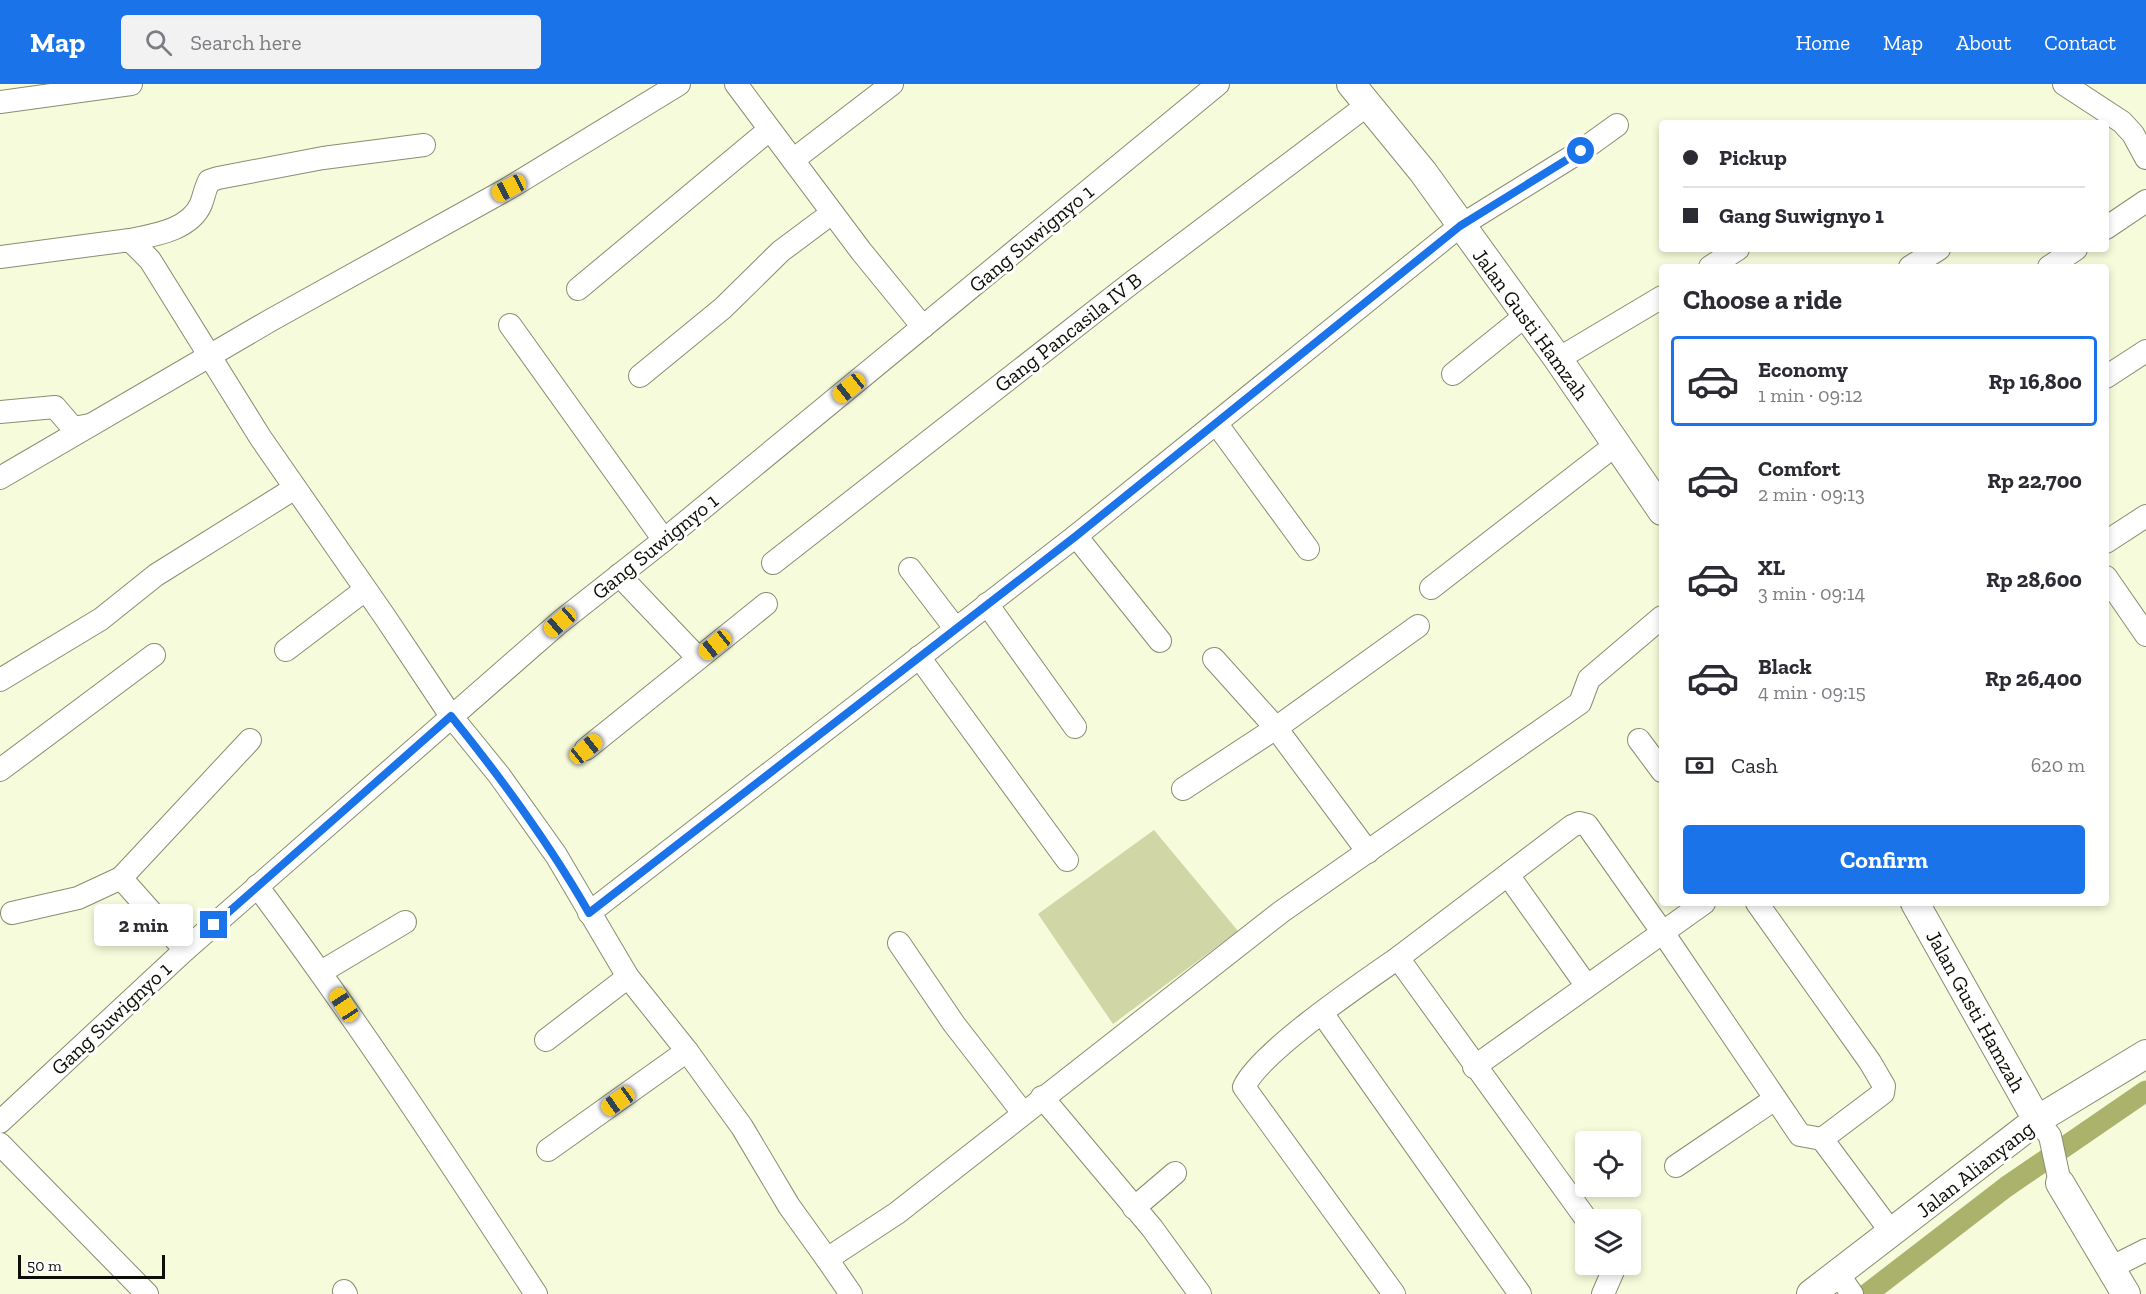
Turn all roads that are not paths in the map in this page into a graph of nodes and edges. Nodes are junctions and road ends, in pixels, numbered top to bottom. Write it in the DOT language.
graph roads {
  1 [pos="131,84"];
  2 [pos="679,84"];
  3 [pos="736,84"];
  4 [pos="892,84"];
  5 [pos="1218,84"];
  6 [pos="2064,84"];
  7 [pos="1356,91"];
  8 [pos="0,102"];
  9 [pos="1617,125"];
  10 [pos="769,130"];
  11 [pos="2140,131"];
  12 [pos="424,145"];
  13 [pos="2146,158"];
  14 [pos="793,160"];
  15 [pos="2146,201"];
  16 [pos="832,213"];
  17 [pos="1460,226"];
  18 [pos="2109,226"];
  19 [pos="130,240"];
  20 [pos="1733,252"];
  21 [pos="1934,252"];
  22 [pos="0,257"];
  23 [pos="1715,264"];
  24 [pos="1915,264"];
  25 [pos="578,289"];
  26 [pos="1659,299"];
  27 [pos="1525,316"];
  28 [pos="510,325"];
  29 [pos="923,327"];
  30 [pos="2146,351"];
  31 [pos="209,357"];
  32 [pos="1558,358"];
  33 [pos="1453,374"];
  34 [pos="2109,375"];
  35 [pos="640,376"];
  36 [pos="0,412"];
  37 [pos="1216,423"];
  38 [pos="90,425"];
  39 [pos="1618,443"];
  40 [pos="0,478"];
  41 [pos="296,488"];
  42 [pos="1659,506"];
  43 [pos="2146,516"];
  44 [pos="1076,536"];
  45 [pos="664,540"];
  46 [pos="2109,540"];
  47 [pos="1308,549"];
  48 [pos="772,563"];
  49 [pos="910,569"];
  50 [pos="619,575"];
  51 [pos="2109,581"];
  52 [pos="1431,588"];
  53 [pos="365,590"];
  54 [pos="766,604"];
  55 [pos="987,604"];
  56 [pos="1659,620"];
  57 [pos="1418,626"];
  58 [pos="955,628"];
  59 [pos="2146,635"];
  60 [pos="1160,642"];
  61 [pos="286,650"];
  62 [pos="154,655"];
  63 [pos="918,657"];
  64 [pos="698,658"];
  65 [pos="1214,659"];
  66 [pos="0,680"];
  67 [pos="451,716"];
  68 [pos="1075,727"];
  69 [pos="1276,728"];
  70 [pos="250,740"];
  71 [pos="1639,740"];
  72 [pos="586,749"];
  73 [pos="1659,767"];
  74 [pos="0,770"];
  75 [pos="1183,789"];
  76 [pos="1368,852"];
  77 [pos="1067,860"];
  78 [pos="1508,874"];
  79 [pos="121,878"];
  80 [pos="257,886"];
  81 [pos="1699,906"];
  82 [pos="1758,906"];
  83 [pos="1917,906"];
  84 [pos="12,913"];
  85 [pos="589,913"];
  86 [pos="405,922"];
  87 [pos="1660,932"];
  88 [pos="899,943"];
  89 [pos="185,950"];
  90 [pos="1398,958"];
  91 [pos="321,972"];
  92 [pos="627,977"];
  93 [pos="1586,985"];
  94 [pos="1322,1013"];
  95 [pos="546,1040"];
  96 [pos="687,1051"];
  97 [pos="2146,1054"];
  98 [pos="1473,1066"];
  99 [pos="1042,1097"];
  100 [pos="1775,1099"];
  101 [pos="1023,1113"];
  102 [pos="0,1122"];
  103 [pos="2044,1128"];
  104 [pos="1822,1139"];
  105 [pos="0,1144"];
  106 [pos="548,1150"];
  107 [pos="1676,1166"];
  108 [pos="1175,1173"];
  109 [pos="2060,1183"];
  110 [pos="1134,1208"];
  111 [pos="1579,1209"];
  112 [pos="1892,1233"];
  113 [pos="2146,1250"];
  114 [pos="827,1259"];
  115 [pos="2110,1269"];
  116 [pos="1611,1275"];
  117 [pos="1845,1284"];
  118 [pos="147,1294"];
  119 [pos="536,1294"];
  120 [pos="851,1294"];
  121 [pos="1200,1294"];
  122 [pos="1394,1294"];
  123 [pos="1520,1294"];
  124 [pos="1603,1294"];
  125 [pos="1811,1294"];
  126 [pos="2126,1294"];
  1 -- 8 [label="street"];
  2 -- 31 [label="street"];
  3 -- 10 [label="street"];
  4 -- 14 [label="street"];
  5 -- 29 [label="street, Gang Suwignyo 1"];
  6 -- 11 [label="street"];
  7 -- 17 [label="street, Jalan Gusti Hamzah"];
  7 -- 48 [label="street, Gang Pancasila IV B"];
  9 -- 17 [label="street"];
  10 -- 14 [label="street"];
  10 -- 25 [label="street"];
  11 -- 13 [label="street"];
  12 -- 19 [label="street"];
  14 -- 16 [label="street"];
  15 -- 18 [label="street"];
  16 -- 29 [label="street"];
  16 -- 35 [label="street"];
  17 -- 27 [label="street, Jalan Gusti Hamzah"];
  17 -- 37 [label="street"];
  19 -- 22 [label="street"];
  19 -- 31 [label="street"];
  20 -- 23 [label="street"];
  21 -- 24 [label="street"];
  26 -- 32 [label="street"];
  27 -- 32 [label="street, Jalan Gusti Hamzah"];
  27 -- 33 [label="street"];
  28 -- 45 [label="street"];
  29 -- 45 [label="street, Gang Suwignyo 1"];
  30 -- 34 [label="street"];
  31 -- 38 [label="street"];
  31 -- 41 [label="street"];
  32 -- 39 [label="street, Jalan Gusti Hamzah"];
  36 -- 38 [label="street"];
  37 -- 44 [label="street"];
  37 -- 47 [label="street"];
  38 -- 40 [label="street"];
  39 -- 42 [label="street, Jalan Gusti Hamzah"];
  39 -- 52 [label="street"];
  41 -- 53 [label="street"];
  41 -- 66 [label="street"];
  43 -- 46 [label="street"];
  44 -- 55 [label="street"];
  44 -- 60 [label="street"];
  45 -- 50 [label="street, Gang Suwignyo 1"];
  49 -- 58 [label="street"];
  50 -- 64 [label="street"];
  50 -- 67 [label="street, Gang Suwignyo 1"];
  51 -- 59 [label="street"];
  53 -- 61 [label="street"];
  53 -- 67 [label="street"];
  54 -- 64 [label="street"];
  55 -- 58 [label="street"];
  55 -- 68 [label="street"];
  56 -- 76 [label="street"];
  57 -- 69 [label="street"];
  58 -- 63 [label="street"];
  62 -- 74 [label="street"];
  63 -- 77 [label="street"];
  63 -- 85 [label="street"];
  64 -- 72 [label="street"];
  65 -- 69 [label="street"];
  67 -- 80 [label="street, Gang Suwignyo 1"];
  67 -- 85 [label="street"];
  69 -- 75 [label="street"];
  69 -- 76 [label="street"];
  70 -- 79 [label="street"];
  71 -- 73 [label="street"];
  76 -- 99 [label="street"];
  78 -- 87 [label="street"];
  78 -- 90 [label="street"];
  78 -- 93 [label="street"];
  79 -- 84 [label="street"];
  79 -- 89 [label="street"];
  80 -- 89 [label="street, Gang Suwignyo 1"];
  80 -- 91 [label="street"];
  81 -- 87 [label="street"];
  82 -- 104 [label="street"];
  83 -- 103 [label="street, Jalan Gusti Hamzah"];
  85 -- 92 [label="street"];
  86 -- 91 [label="street"];
  87 -- 93 [label="street"];
  87 -- 100 [label="street"];
  88 -- 101 [label="street"];
  89 -- 102 [label="street, Gang Suwignyo 1"];
  90 -- 94 [label="street"];
  90 -- 98 [label="street"];
  91 -- 119 [label="street"];
  92 -- 95 [label="street"];
  92 -- 96 [label="street"];
  93 -- 98 [label="street"];
  94 -- 122 [label="street"];
  94 -- 123 [label="street"];
  96 -- 106 [label="street"];
  96 -- 114 [label="street"];
  97 -- 103 [label="street, Jalan Alianyang"];
  98 -- 111 [label="street"];
  99 -- 101 [label="street"];
  99 -- 110 [label="street"];
  100 -- 104 [label="street"];
  100 -- 107 [label="street"];
  101 -- 114 [label="street"];
  103 -- 109 [label="street"];
  103 -- 112 [label="street, Jalan Alianyang"];
  104 -- 112 [label="street"];
  105 -- 118 [label="street"];
  108 -- 110 [label="street"];
  109 -- 115 [label="street"];
  110 -- 121 [label="street"];
  112 -- 117 [label="street, Jalan Alianyang"];
  113 -- 115 [label="street"];
  114 -- 120 [label="street"];
  115 -- 126 [label="street"];
  116 -- 124 [label="street"];
  117 -- 125 [label="street, Jalan Alianyang"];
}
